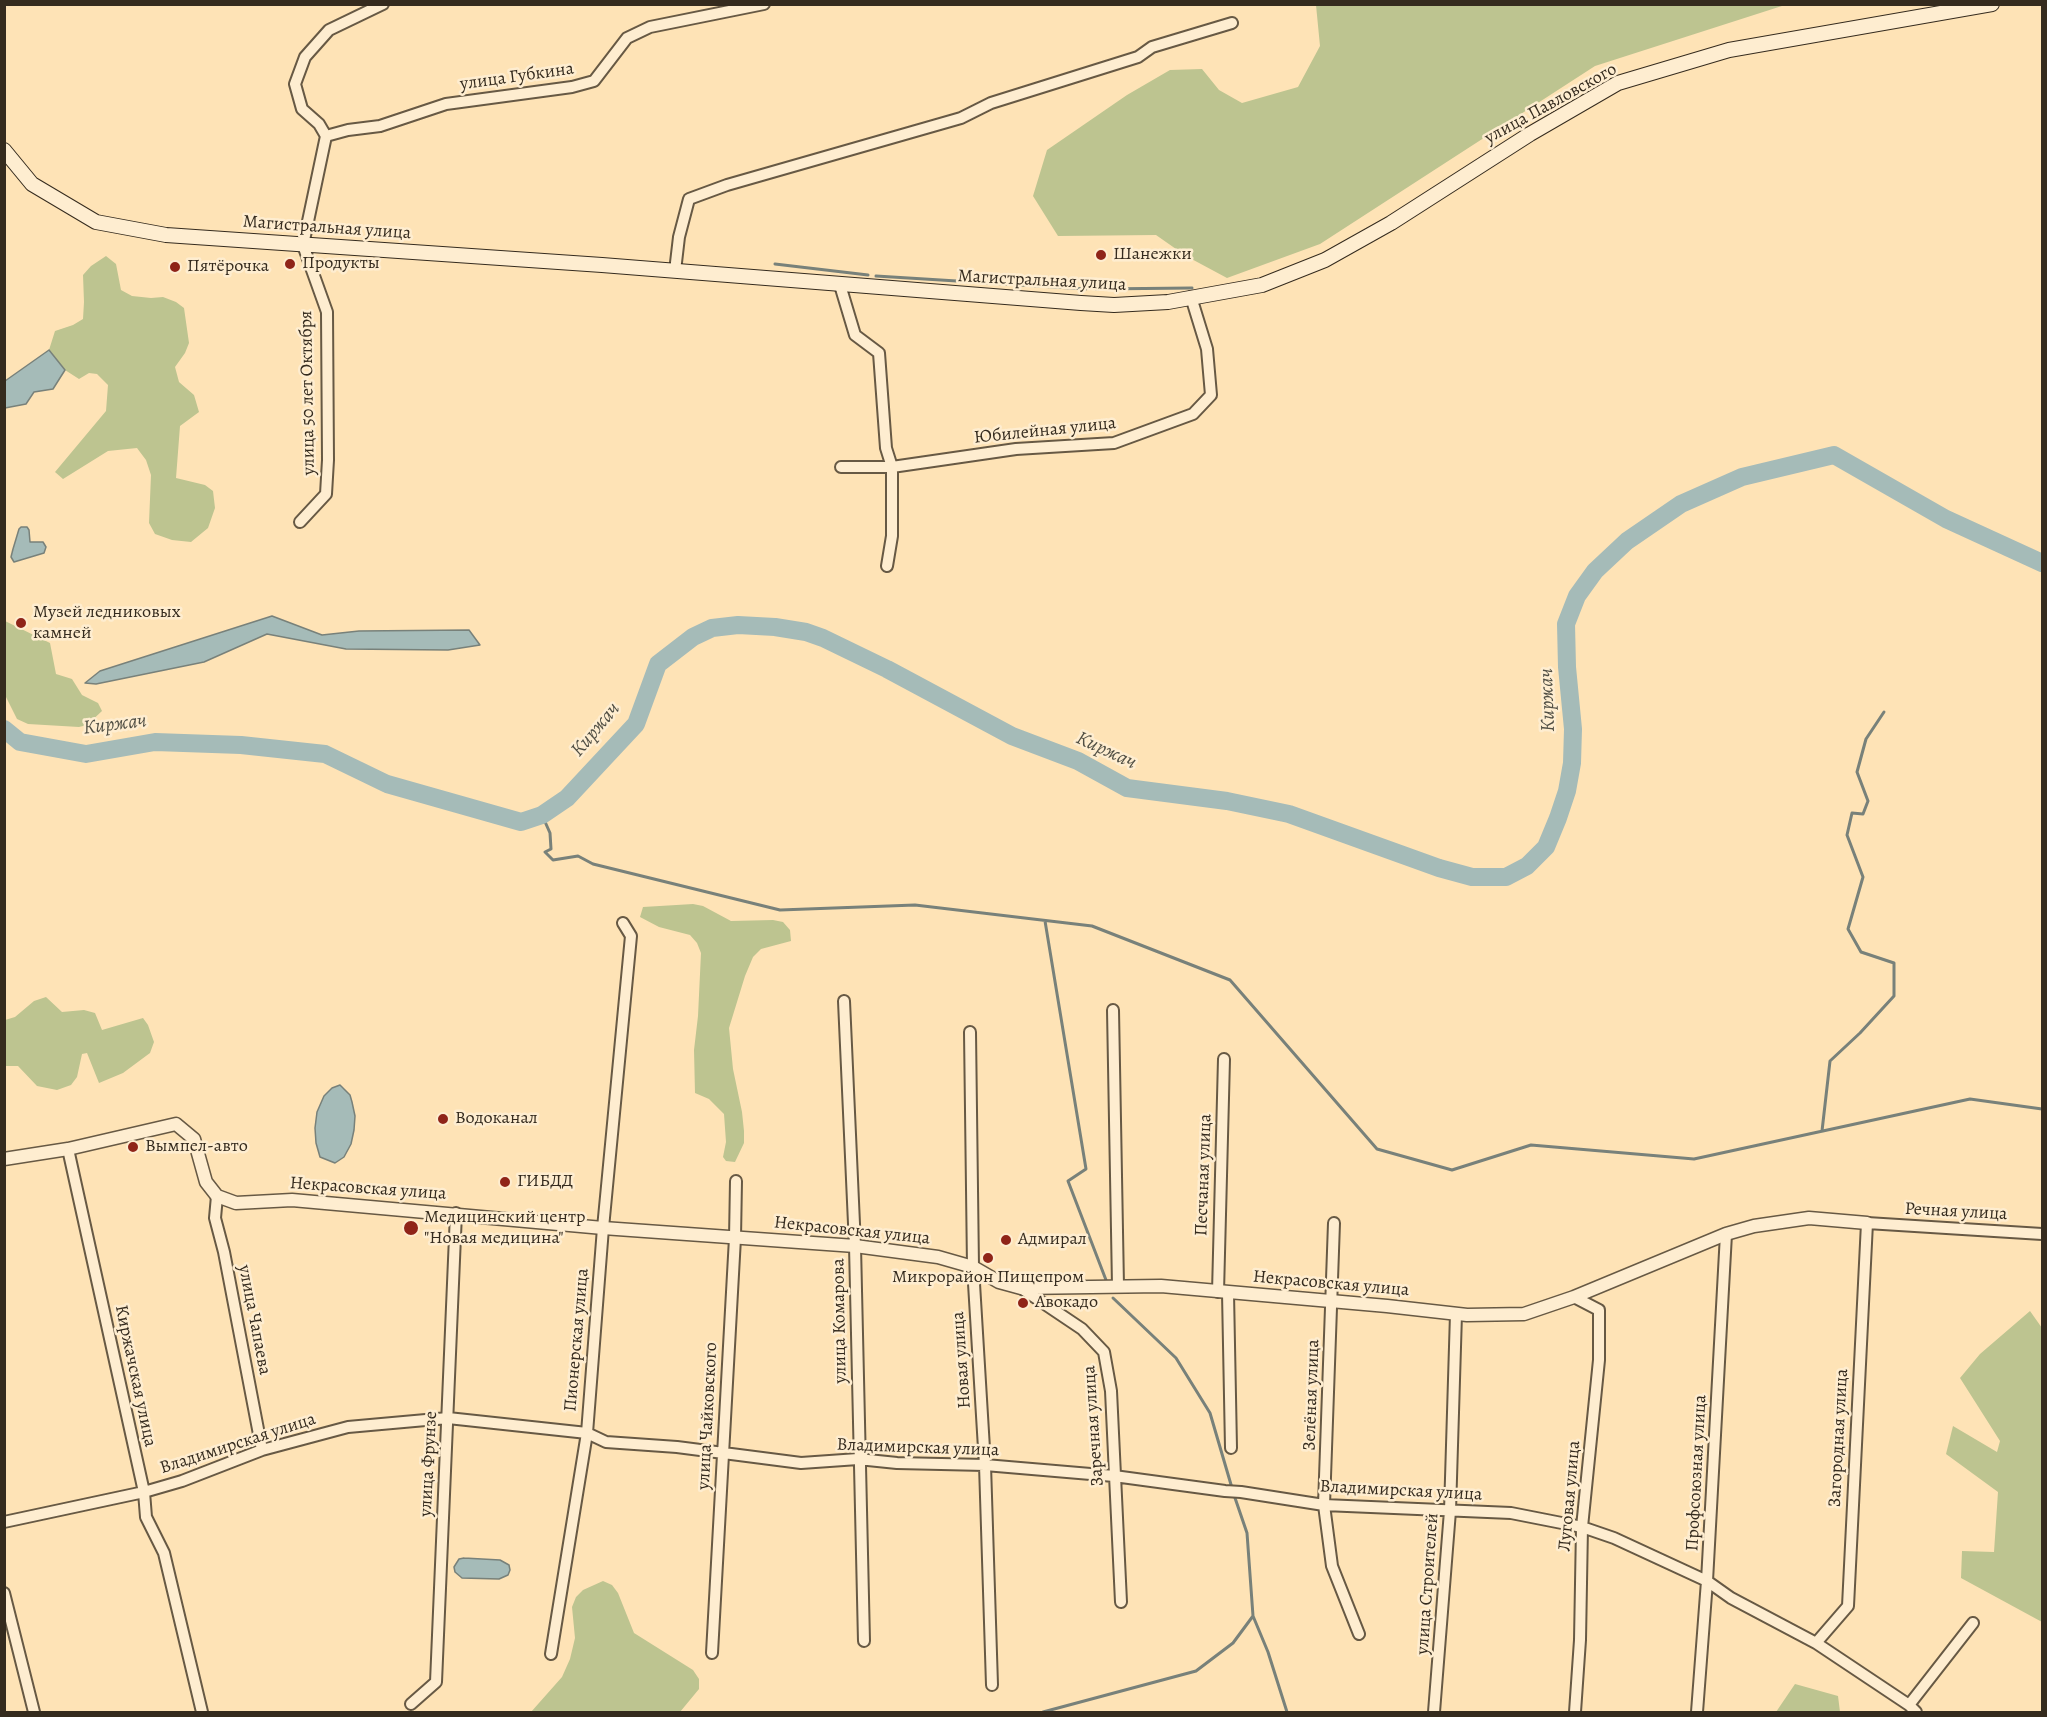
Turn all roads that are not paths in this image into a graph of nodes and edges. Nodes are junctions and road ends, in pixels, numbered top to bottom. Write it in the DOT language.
graph roads {
  1 [pos="383,4"];
  2 [pos="764,4"];
  3 [pos="1992,4"];
  4 [pos="1232,23"];
  5 [pos="326,136"];
  6 [pos="4,150"];
  7 [pos="1390,223"];
  8 [pos="303,245"];
  9 [pos="675,271"];
  10 [pos="840,285"];
  11 [pos="1191,297"];
  12 [pos="842,467"];
  13 [pos="892,467"];
  14 [pos="300,522"];
  15 [pos="887,566"];
  16 [pos="622,923"];
  17 [pos="844,1001"];
  18 [pos="1113,1010"];
  19 [pos="970,1032"];
  20 [pos="1224,1059"];
  21 [pos="68,1149"];
  22 [pos="4,1159"];
  23 [pos="736,1181"];
  24 [pos="217,1196"];
  25 [pos="456,1213"];
  26 [pos="1335,1223"];
  27 [pos="1867,1223"];
  28 [pos="603,1228"];
  29 [pos="1726,1234"];
  30 [pos="2043,1234"];
  31 [pos="735,1238"];
  32 [pos="855,1246"];
  33 [pos="973,1267"];
  34 [pos="1118,1286"];
  35 [pos="1022,1287"];
  36 [pos="1223,1292"];
  37 [pos="1574,1297"];
  38 [pos="1332,1301"];
  39 [pos="1456,1314"];
  40 [pos="448,1418"];
  41 [pos="586,1433"];
  42 [pos="1232,1448"];
  43 [pos="262,1450"];
  44 [pos="723,1454"];
  45 [pos="858,1460"];
  46 [pos="985,1465"];
  47 [pos="1114,1476"];
  48 [pos="144,1492"];
  49 [pos="1324,1505"];
  50 [pos="1450,1511"];
  51 [pos="4,1522"];
  52 [pos="1582,1527"];
  53 [pos="1707,1581"];
  54 [pos="4,1593"];
  55 [pos="1121,1602"];
  56 [pos="1973,1623"];
  57 [pos="1359,1635"];
  58 [pos="864,1641"];
  59 [pos="1816,1644"];
  60 [pos="712,1653"];
  61 [pos="551,1654"];
  62 [pos="992,1685"];
  63 [pos="411,1704"];
  64 [pos="1912,1708"];
  65 [pos="34,1713"];
  66 [pos="202,1713"];
  67 [pos="1434,1713"];
  68 [pos="1575,1713"];
  69 [pos="1697,1713"];
  1 -- 5 [label="street"];
  2 -- 5 [label="street, улица Губкина"];
  3 -- 7 [label="main road, улица Павловского"];
  4 -- 9 [label="street"];
  5 -- 8 [label="street"];
  6 -- 8 [label="main road, Магистральная улица"];
  7 -- 11 [label="main road, Магистральная улица"];
  8 -- 9 [label="main road, Магистральная улица"];
  8 -- 14 [label="street, улица 50 лет Октября"];
  9 -- 10 [label="main road, Магистральная улица"];
  10 -- 11 [label="main road, Магистральная улица"];
  10 -- 13 [label="street"];
  11 -- 13 [label="street, Юбилейная улица"];
  12 -- 13 [label="street, Юбилейная улица"];
  13 -- 15 [label="street"];
  16 -- 28 [label="street, Пионерская улица"];
  17 -- 32 [label="street, улица Комарова"];
  18 -- 34 [label="street"];
  19 -- 33 [label="street, Новая улица"];
  20 -- 36 [label="street, Песчаная улица"];
  21 -- 22 [label="street"];
  21 -- 24 [label="street"];
  21 -- 48 [label="street, Киржачская улица"];
  23 -- 31 [label="street, улица Чайковского"];
  24 -- 25 [label="street, Некрасовская улица"];
  24 -- 43 [label="street, улица Чапаева"];
  25 -- 28 [label="street, Некрасовская улица"];
  25 -- 40 [label="street, улица Фрунзе"];
  26 -- 38 [label="street, Зелёная улица"];
  27 -- 29 [label="street, Некрасовская улица"];
  27 -- 30 [label="street, Речная улица"];
  27 -- 59 [label="street, Загородная улица"];
  28 -- 31 [label="street, Некрасовская улица"];
  28 -- 41 [label="street, Пионерская улица"];
  29 -- 37 [label="street, Некрасовская улица"];
  29 -- 53 [label="street, Профсоюзная улица"];
  31 -- 32 [label="street, Некрасовская улица"];
  31 -- 44 [label="street, улица Чайковского"];
  32 -- 33 [label="street, Некрасовская улица"];
  32 -- 45 [label="street, улица Комарова"];
  33 -- 35 [label="street, Некрасовская улица"];
  33 -- 46 [label="street, Новая улица"];
  34 -- 35 [label="street, Некрасовская улица"];
  34 -- 36 [label="street, Некрасовская улица"];
  35 -- 47 [label="street, Заречная улица"];
  36 -- 38 [label="street, Некрасовская улица"];
  36 -- 42 [label="street, Песчаная улица"];
  37 -- 39 [label="street, Некрасовская улица"];
  37 -- 52 [label="street, Луговая улица"];
  38 -- 39 [label="street, Некрасовская улица"];
  38 -- 49 [label="street, Зелёная улица"];
  39 -- 50 [label="street, улица Строителей"];
  40 -- 41 [label="street, Владимирская улица"];
  40 -- 43 [label="street, Владимирская улица"];
  40 -- 63 [label="street, улица Фрунзе"];
  41 -- 44 [label="street, Владимирская улица"];
  41 -- 61 [label="street, Пионерская улица"];
  43 -- 48 [label="street, Владимирская улица"];
  44 -- 45 [label="street, Владимирская улица"];
  44 -- 60 [label="street, улица Чайковского"];
  45 -- 46 [label="street, Владимирская улица"];
  45 -- 58 [label="street, улица Комарова"];
  46 -- 47 [label="street, Владимирская улица"];
  46 -- 62 [label="street, Новая улица"];
  47 -- 49 [label="street, Владимирская улица"];
  47 -- 55 [label="street, Заречная улица"];
  48 -- 51 [label="street, Владимирская улица"];
  48 -- 66 [label="street, Киржачская улица"];
  49 -- 50 [label="street, Владимирская улица"];
  49 -- 57 [label="street, Зелёная улица"];
  50 -- 52 [label="street, Владимирская улица"];
  50 -- 67 [label="street, улица Строителей"];
  52 -- 53 [label="street, Владимирская улица"];
  52 -- 68 [label="street, Луговая улица"];
  53 -- 59 [label="street, Владимирская улица"];
  53 -- 69 [label="street, Профсоюзная улица"];
  54 -- 65 [label="street"];
  56 -- 64 [label="street"];
  59 -- 64 [label="street, Владимирская улица"];
}
